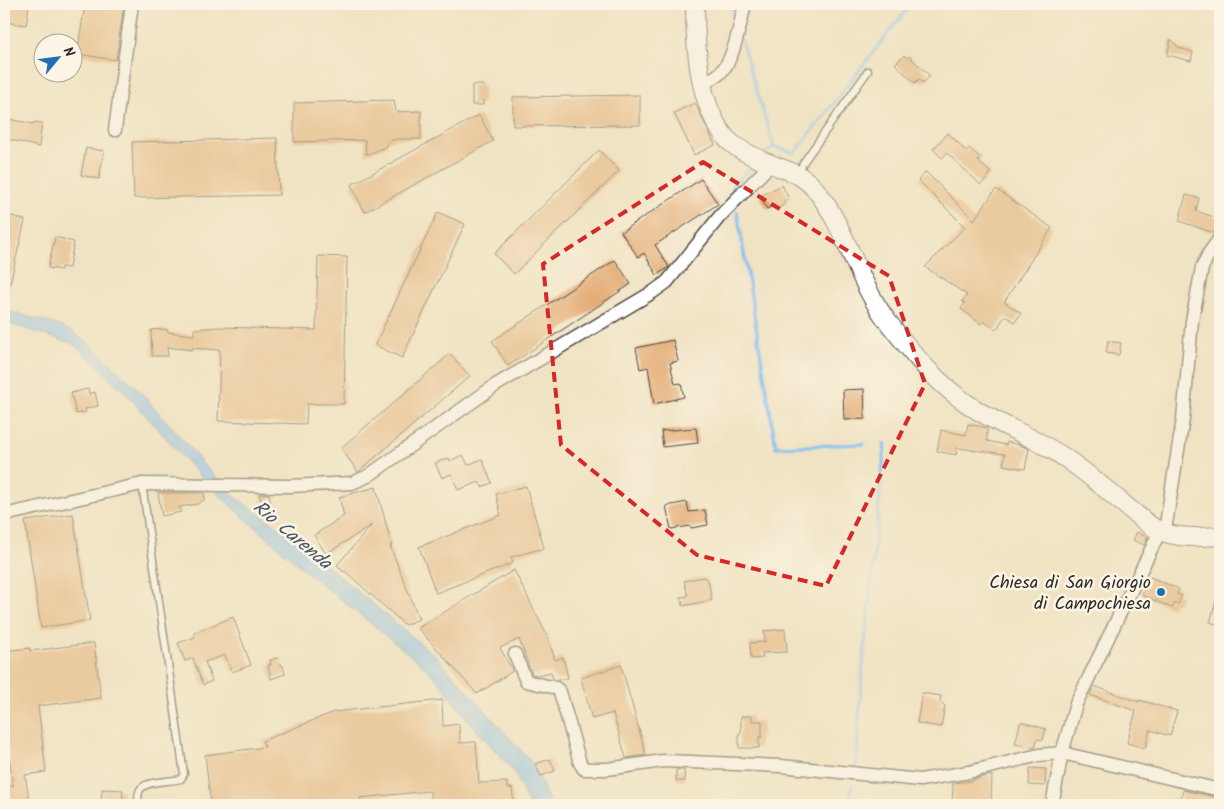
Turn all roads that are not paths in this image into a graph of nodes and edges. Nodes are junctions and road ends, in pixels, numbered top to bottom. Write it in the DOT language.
graph roads {
  1 [pos="132,4"];
  2 [pos="695,4"];
  3 [pos="745,4"];
  4 [pos="868,71"];
  5 [pos="702,84"];
  6 [pos="115,130"];
  7 [pos="771,164"];
  8 [pos="798,174"];
  9 [pos="1220,238"];
  10 [pos="142,484"];
  11 [pos="4,515"];
  12 [pos="1160,531"];
  13 [pos="1220,536"];
  14 [pos="515,654"];
  15 [pos="1062,753"];
  16 [pos="1220,790"];
  17 [pos="138,805"];
  18 [pos="1052,805"];
  1 -- 6 [label="street"];
  2 -- 5 [label="main road"];
  3 -- 5 [label="street"];
  4 -- 8 [label="lane"];
  5 -- 7 [label="main road"];
  7 -- 8 [label="main road"];
  7 -- 10 [label="street"];
  8 -- 12 [label="main road"];
  9 -- 12 [label="street"];
  10 -- 11 [label="street"];
  10 -- 17 [label="lane"];
  12 -- 13 [label="main road"];
  12 -- 15 [label="street"];
  14 -- 15 [label="street"];
  15 -- 16 [label="street"];
  15 -- 18 [label="street"];
}
